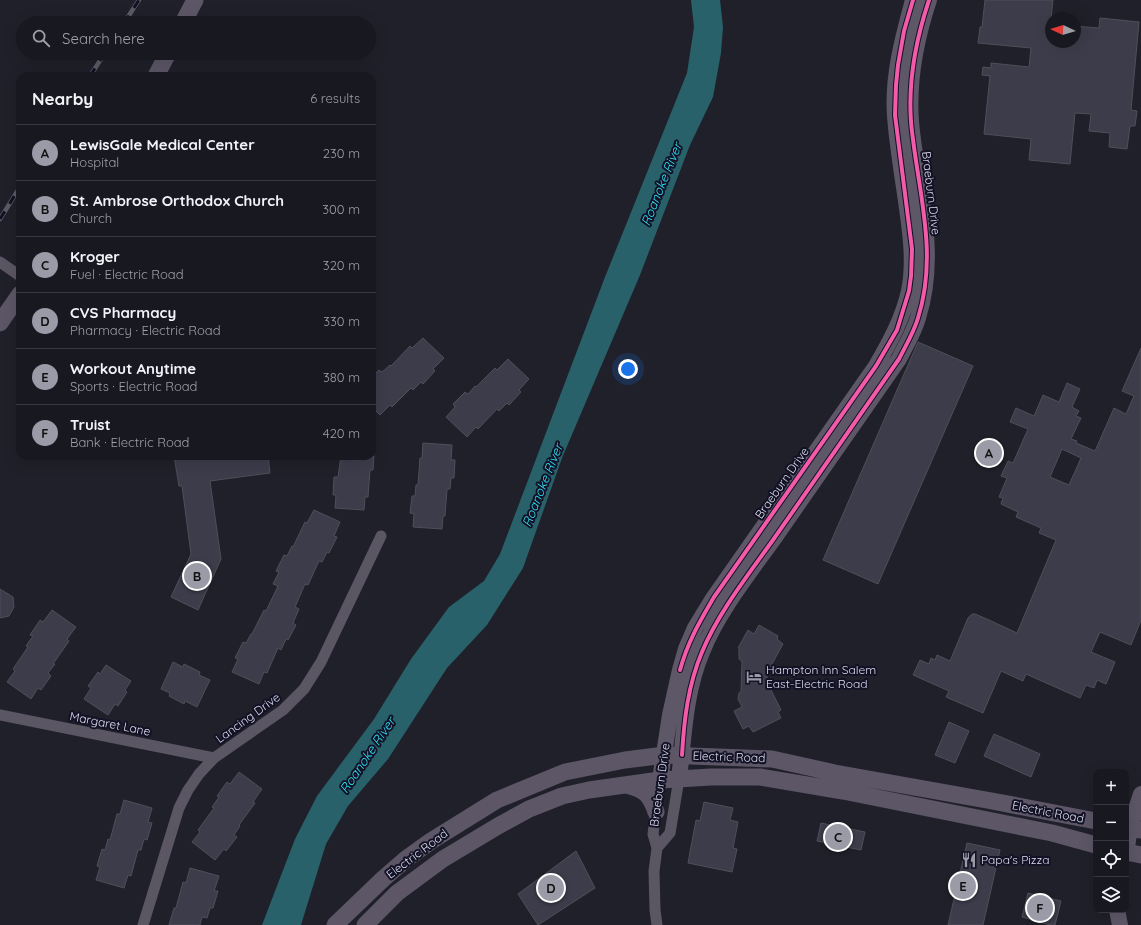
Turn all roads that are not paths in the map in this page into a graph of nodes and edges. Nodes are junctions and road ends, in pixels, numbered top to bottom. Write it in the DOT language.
graph roads {
  1 [pos="195,0"];
  2 [pos="913,0"];
  3 [pos="929,0"];
  4 [pos="187,16"];
  5 [pos="164,60"];
  6 [pos="158,72"];
  7 [pos="0,262"];
  8 [pos="16,273"];
  9 [pos="16,300"];
  10 [pos="0,323"];
  11 [pos="777,520"];
  12 [pos="381,536"];
  13 [pos="705,627"];
  14 [pos="0,715"];
  15 [pos="665,755"];
  16 [pos="682,755"];
  17 [pos="214,758"];
  18 [pos="679,779"];
  19 [pos="660,780"];
  20 [pos="627,785"];
  21 [pos="1141,794"];
  22 [pos="656,812"];
  23 [pos="1093,821"];
  24 [pos="1132,829"];
  25 [pos="1129,841"];
  26 [pos="1093,844"];
  27 [pos="657,848"];
  28 [pos="1129,853"];
  29 [pos="1141,855"];
  30 [pos="1118,913"];
  31 [pos="143,925"];
  32 [pos="335,925"];
  33 [pos="365,925"];
  34 [pos="656,925"];
  35 [pos="1120,925"];
  1 -- 4 [label="main road"];
  2 -- 11 [label="street, Braeburn Drive"];
  3 -- 11 [label="street, Braeburn Drive"];
  5 -- 6 [label="main road"];
  7 -- 8 [label="street"];
  9 -- 10 [label="main road"];
  11 -- 13 [label="street, Braeburn Drive"];
  12 -- 17 [label="street, Lancing Drive"];
  13 -- 15 [label="street, Braeburn Drive"];
  13 -- 16 [label="street, Braeburn Drive"];
  14 -- 17 [label="street, Margaret Lane"];
  15 -- 16 [label="main road, Electric Road"];
  15 -- 19 [label="street, Braeburn Drive"];
  15 -- 32 [label="main road, Electric Road"];
  16 -- 18 [label="street, Braeburn Drive"];
  16 -- 23 [label="main road, Electric Road"];
  17 -- 31 [label="street, Lancing Drive"];
  18 -- 19 [label="main road, Electric Road"];
  18 -- 26 [label="main road, Electric Road"];
  18 -- 27 [label="street, Braeburn Drive"];
  19 -- 20 [label="main road, Electric Road"];
  19 -- 22 [label="street, Braeburn Drive"];
  20 -- 22 [label="main road"];
  20 -- 33 [label="main road, Electric Road"];
  21 -- 24 [label="street"];
  22 -- 27 [label="street, Braeburn Drive"];
  24 -- 25 [label="street"];
  27 -- 34 [label="street, Braeburn Drive"];
  28 -- 29 [label="main road"];
  30 -- 35 [label="street"];
}
